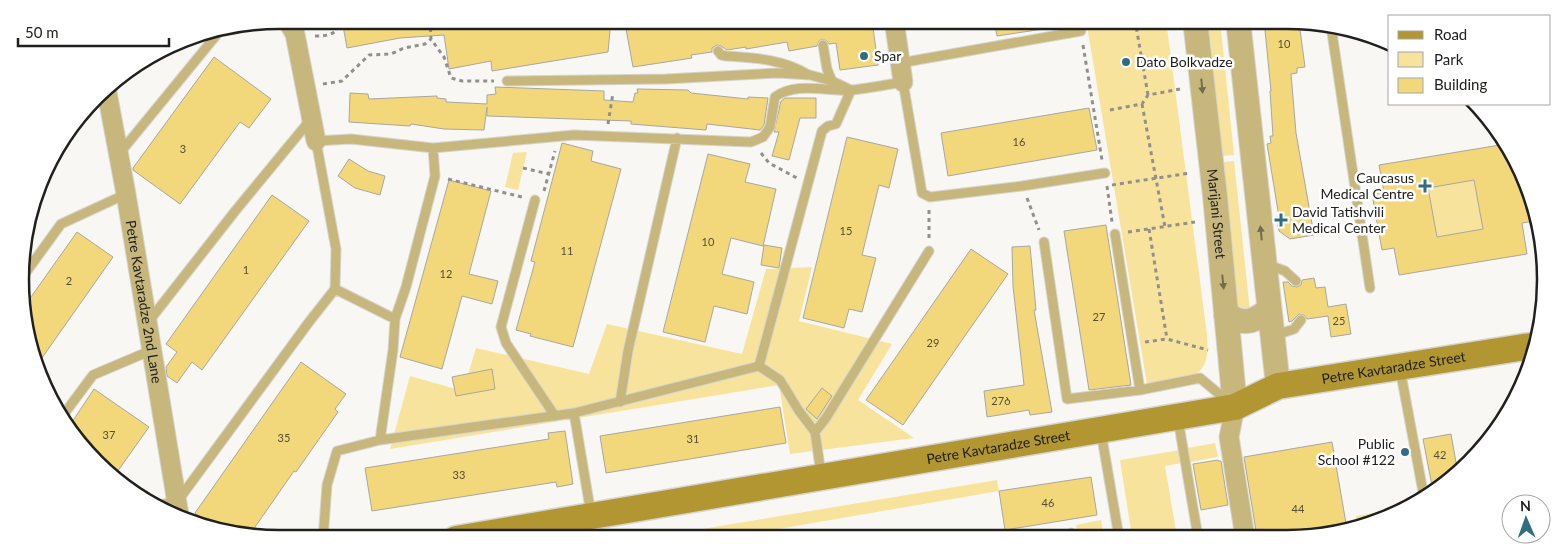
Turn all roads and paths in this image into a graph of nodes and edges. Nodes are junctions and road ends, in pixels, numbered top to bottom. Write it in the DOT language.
graph roads {
  1 [pos="291,29"];
  2 [pos="300,29"];
  3 [pos="337,29"];
  4 [pos="430,29"];
  5 [pos="895,29"];
  6 [pos="1090,29"];
  7 [pos="1136,29"];
  8 [pos="1196,29"];
  9 [pos="1239,29"];
  10 [pos="1084,30"];
  11 [pos="1332,33"];
  12 [pos="215,37"];
  13 [pos="431,40"];
  14 [pos="823,45"];
  15 [pos="718,51"];
  16 [pos="900,63"];
  17 [pos="810,75"];
  18 [pos="507,81"];
  19 [pos="832,81"];
  20 [pos="903,82"];
  21 [pos="305,87"];
  22 [pos="851,90"];
  23 [pos="1180,90"];
  24 [pos="1148,95"];
  25 [pos="108,97"];
  26 [pos="613,99"];
  27 [pos="1142,104"];
  28 [pos="1110,110"];
  29 [pos="312,119"];
  30 [pos="608,126"];
  31 [pos="559,136"];
  32 [pos="677,138"];
  33 [pos="316,141"];
  34 [pos="751,142"];
  35 [pos="433,148"];
  36 [pos="119,154"];
  37 [pos="523,168"];
  38 [pos="1105,173"];
  39 [pos="1190,173"];
  40 [pos="549,174"];
  41 [pos="435,176"];
  42 [pos="1156,178"];
  43 [pos="808,184"];
  44 [pos="1022,186"];
  45 [pos="1107,186"];
  46 [pos="126,194"];
  47 [pos="520,196"];
  48 [pos="930,197"];
  49 [pos="535,200"];
  50 [pos="1195,222"];
  51 [pos="1165,226"];
  52 [pos="1149,229"];
  53 [pos="1114,234"];
  54 [pos="1044,242"];
  55 [pos="929,251"];
  56 [pos="1264,263"];
  57 [pos="29,268"];
  58 [pos="1296,281"];
  59 [pos="1370,288"];
  60 [pos="335,289"];
  61 [pos="1269,310"];
  62 [pos="1226,314"];
  63 [pos="395,319"];
  64 [pos="1301,320"];
  65 [pos="148,324"];
  66 [pos="1272,336"];
  67 [pos="1167,339"];
  68 [pos="1132,344"];
  69 [pos="1528,346"];
  70 [pos="152,350"];
  71 [pos="1210,350"];
  72 [pos="759,366"];
  73 [pos="1399,367"];
  74 [pos="1278,386"];
  75 [pos="1140,390"];
  76 [pos="620,402"];
  77 [pos="1235,407"];
  78 [pos="66,411"];
  79 [pos="574,413"];
  80 [pos="555,416"];
  81 [pos="1178,417"];
  82 [pos="1101,430"];
  83 [pos="815,432"];
  84 [pos="380,440"];
  85 [pos="822,477"];
  86 [pos="1423,490"];
  87 [pos="178,508"];
  88 [pos="591,516"];
  89 [pos="324,530"];
  90 [pos="509,530"];
  91 [pos="1118,530"];
  92 [pos="1197,530"];
  93 [pos="1244,530"];
  1 -- 21 [label="street"];
  2 -- 3 [label="path"];
  4 -- 13 [label="path"];
  5 -- 16 [label="street"];
  6 -- 10 [label="path"];
  7 -- 24 [label="path"];
  8 -- 62 [label="street, Marijani Street, one-way"];
  56 -- 9 [label="street, one-way"];
  10 -- 16 [label="lane"];
  10 -- 38 [label="path"];
  11 -- 59 [label="lane"];
  12 -- 36 [label="lane"];
  13 -- 18 [label="path"];
  13 -- 21 [label="path"];
  14 -- 19 [label="lane"];
  15 -- 17 [label="lane"];
  16 -- 20 [label="street"];
  17 -- 18 [label="lane"];
  17 -- 19 [label="lane"];
  19 -- 22 [label="lane"];
  20 -- 22 [label="lane"];
  20 -- 48 [label="lane"];
  21 -- 29 [label="street"];
  22 -- 34 [label="lane"];
  22 -- 43 [label="lane"];
  23 -- 24 [label="path"];
  24 -- 27 [label="path"];
  25 -- 36 [label="street, Petre Kavtaradze 2nd Lane"];
  26 -- 30 [label="path"];
  27 -- 28 [label="path"];
  27 -- 42 [label="path"];
  29 -- 33 [label="street"];
  29 -- 65 [label="lane"];
  31 -- 32 [label="lane"];
  31 -- 35 [label="lane"];
  31 -- 40 [label="path"];
  32 -- 34 [label="lane"];
  32 -- 76 [label="lane"];
  33 -- 35 [label="lane"];
  33 -- 60 [label="lane"];
  34 -- 43 [label="path"];
  35 -- 41 [label="lane"];
  36 -- 46 [label="street, Petre Kavtaradze 2nd Lane"];
  37 -- 40 [label="path"];
  38 -- 44 [label="lane"];
  38 -- 45 [label="path"];
  39 -- 42 [label="path"];
  40 -- 49 [label="path"];
  41 -- 47 [label="path"];
  41 -- 63 [label="lane"];
  42 -- 45 [label="path"];
  42 -- 51 [label="path"];
  43 -- 72 [label="lane"];
  44 -- 48 [label="lane"];
  44 -- 54 [label="path"];
  45 -- 53 [label="path"];
  46 -- 57 [label="lane"];
  46 -- 65 [label="street, Petre Kavtaradze 2nd Lane"];
  48 -- 55 [label="path"];
  49 -- 80 [label="lane"];
  50 -- 51 [label="path"];
  51 -- 52 [label="path"];
  52 -- 53 [label="path"];
  52 -- 67 [label="path"];
  53 -- 68 [label="lane"];
  54 -- 75 [label="lane"];
  55 -- 83 [label="lane"];
  56 -- 58 [label="lane"];
  56 -- 61 [label="street"];
  60 -- 63 [label="lane"];
  60 -- 87 [label="lane"];
  61 -- 62 [label="street"];
  61 -- 66 [label="street"];
  62 -- 77 [label="street, Marijani Street"];
  63 -- 84 [label="lane"];
  64 -- 66 [label="lane"];
  65 -- 70 [label="street, Petre Kavtaradze 2nd Lane"];
  66 -- 74 [label="street"];
  67 -- 68 [label="path"];
  67 -- 71 [label="path"];
  68 -- 75 [label="lane"];
  69 -- 73 [label="main road, Petre Kavtaradze Street"];
  70 -- 78 [label="lane"];
  70 -- 87 [label="street, Petre Kavtaradze 2nd Lane"];
  72 -- 76 [label="lane"];
  72 -- 83 [label="lane"];
  73 -- 74 [label="main road, Petre Kavtaradze Street"];
  73 -- 86 [label="lane"];
  74 -- 77 [label="main road, Petre Kavtaradze Street"];
  75 -- 77 [label="lane"];
  76 -- 79 [label="lane"];
  77 -- 81 [label="main road, Petre Kavtaradze Street"];
  77 -- 93 [label="street"];
  79 -- 80 [label="lane"];
  79 -- 88 [label="lane"];
  80 -- 84 [label="lane"];
  81 -- 82 [label="main road, Petre Kavtaradze Street"];
  81 -- 92 [label="lane"];
  82 -- 85 [label="main road, Petre Kavtaradze Street"];
  82 -- 91 [label="lane"];
  83 -- 85 [label="lane"];
  84 -- 89 [label="lane"];
  85 -- 88 [label="main road, Petre Kavtaradze Street"];
  88 -- 90 [label="main road, Petre Kavtaradze Street"];
}
